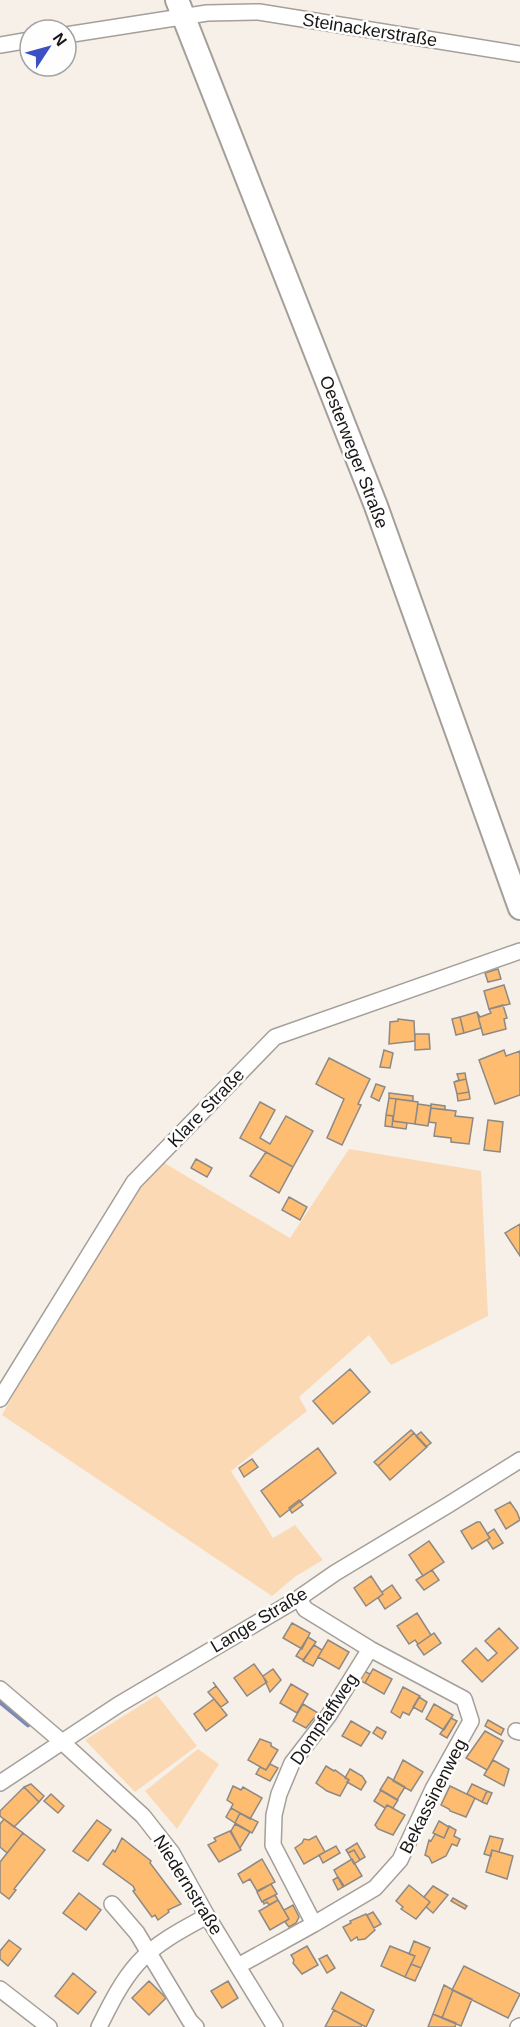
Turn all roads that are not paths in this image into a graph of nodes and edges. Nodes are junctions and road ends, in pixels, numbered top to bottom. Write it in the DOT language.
graph roads {
  1 [pos="180,9"];
  2 [pos="78,32"];
  3 [pos="18,42"];
  4 [pos="0,45"];
  5 [pos="520,54"];
  6 [pos="520,908"];
  7 [pos="520,951"];
  8 [pos="0,1399"];
  9 [pos="520,1460"];
  10 [pos="299,1598"];
  11 [pos="370,1649"];
  12 [pos="0,1689"];
  13 [pos="61,1741"];
  14 [pos="0,1783"];
  15 [pos="112,1904"];
  16 [pos="207,1916"];
  17 [pos="314,1924"];
  18 [pos="150,1952"];
  19 [pos="238,1966"];
  20 [pos="0,1989"];
  21 [pos="49,2027"];
  22 [pos="99,2027"];
  23 [pos="196,2027"];
  24 [pos="275,2027"];
  1 -- 2 [label="street, Steinackerstraße"];
  1 -- 5 [label="street, Steinackerstraße"];
  1 -- 6 [label="main road, Oesterweger Straße"];
  3 -- 4 [label="street"];
  7 -- 8 [label="street, Klare Straße"];
  9 -- 10 [label="street, Lange Straße"];
  10 -- 11 [label="street, Bekassinenweg"];
  10 -- 13 [label="street, Lange Straße"];
  11 -- 17 [label="street, Dompfaffweg"];
  11 -- 17 [label="street, Bekassinenweg"];
  12 -- 13 [label="street, Niedernstraße"];
  13 -- 14 [label="street, Lange Straße"];
  13 -- 16 [label="street, Niedernstraße"];
  15 -- 18 [label="street"];
  16 -- 18 [label="street"];
  16 -- 19 [label="street, Niedernstraße"];
  17 -- 19 [label="street, Bekassinenweg"];
  18 -- 22 [label="street"];
  18 -- 23 [label="street"];
  19 -- 24 [label="street, Niedernstraße"];
  20 -- 21 [label="street"];
}
